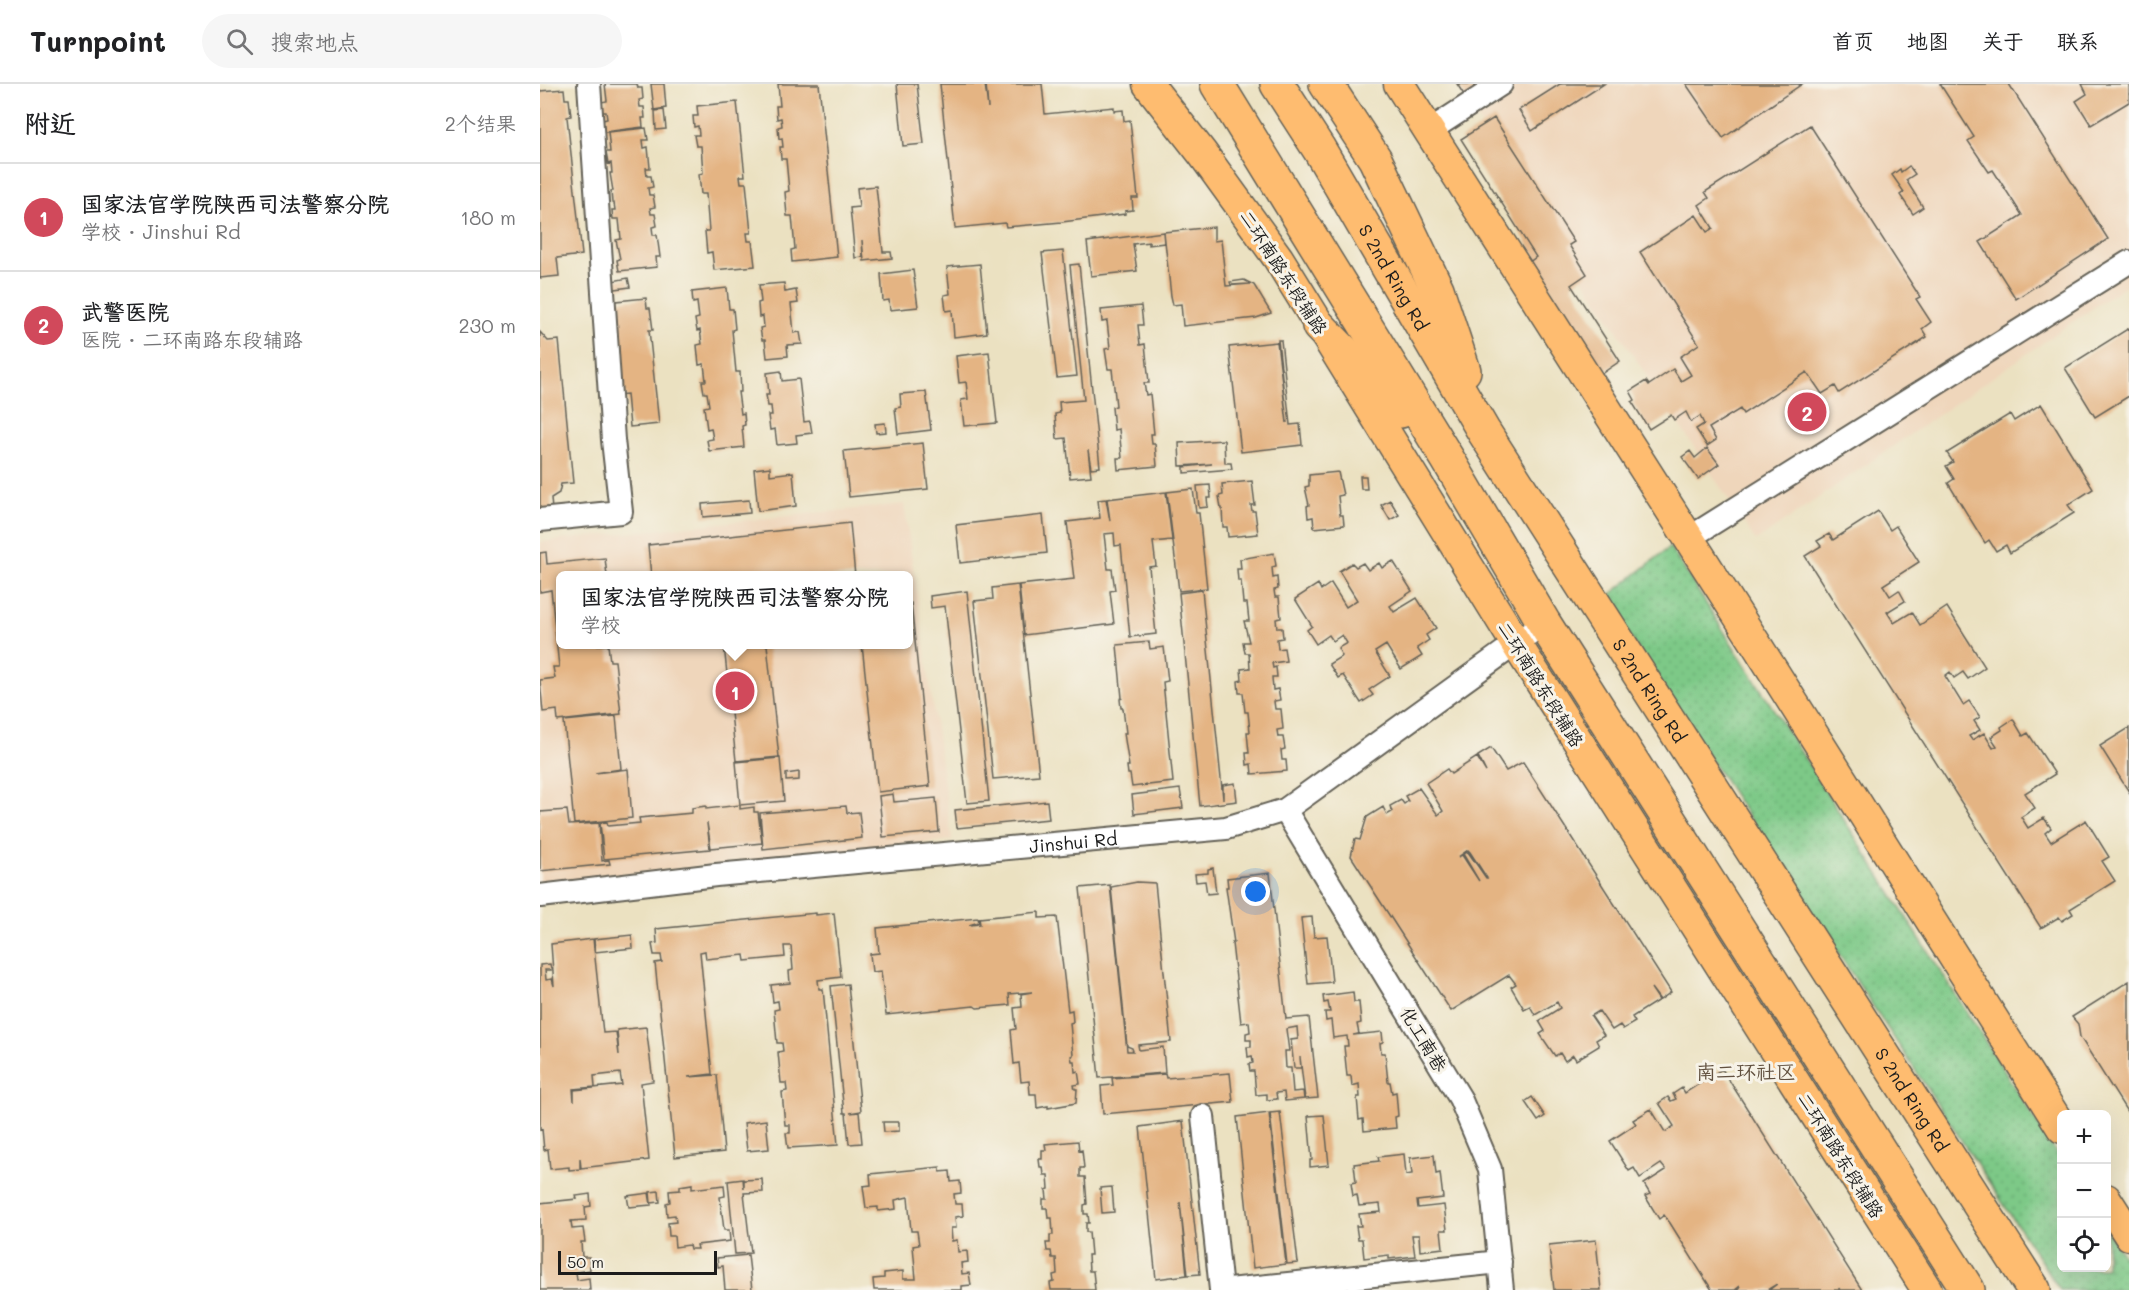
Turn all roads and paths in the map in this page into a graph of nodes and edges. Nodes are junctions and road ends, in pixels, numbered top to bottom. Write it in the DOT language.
graph roads {
  1 [pos="590,84"];
  2 [pos="1148,84"];
  3 [pos="1217,84"];
  4 [pos="1277,84"];
  5 [pos="1326,84"];
  6 [pos="1399,84"];
  7 [pos="1501,84"];
  8 [pos="1429,131"];
  9 [pos="2129,262"];
  10 [pos="1319,326"];
  11 [pos="1484,432"];
  12 [pos="1447,458"];
  13 [pos="540,520"];
  14 [pos="1689,538"];
  15 [pos="1544,623"];
  16 [pos="1515,642"];
  17 [pos="1285,810"];
  18 [pos="540,896"];
  19 [pos="1203,1116"];
  20 [pos="2057,1122"];
  21 [pos="2111,1207"];
  22 [pos="2129,1235"];
  23 [pos="1500,1262"];
  24 [pos="1221,1290"];
  25 [pos="1229,1290"];
  26 [pos="1502,1290"];
  27 [pos="1927,1290"];
  28 [pos="1968,1290"];
  29 [pos="2034,1290"];
  1 -- 13 [label="street"];
  2 -- 10 [label="main road, 二环南路东段辅路"];
  3 -- 12 [label="highway"];
  4 -- 11 [label="highway, S 2nd Ring Rd"];
  5 -- 11 [label="highway"];
  6 -- 8 [label="main road"];
  7 -- 8 [label="street"];
  8 -- 14 [label="main road"];
  9 -- 14 [label="street"];
  10 -- 12 [label="highway"];
  10 -- 16 [label="main road, 二环南路东段辅路"];
  11 -- 29 [label="highway, S 2nd Ring Rd"];
  12 -- 15 [label="highway"];
  14 -- 20 [label="main road"];
  15 -- 16 [label="street, Jinshui Rd"];
  15 -- 28 [label="highway"];
  16 -- 17 [label="street, Jinshui Rd"];
  16 -- 27 [label="main road, 二环南路东段辅路"];
  17 -- 18 [label="street, Jinshui Rd"];
  17 -- 23 [label="street, 化工南巷"];
  19 -- 24 [label="street"];
  21 -- 22 [label="main road"];
  23 -- 25 [label="street"];
  23 -- 26 [label="street, 化工南巷"];
}
